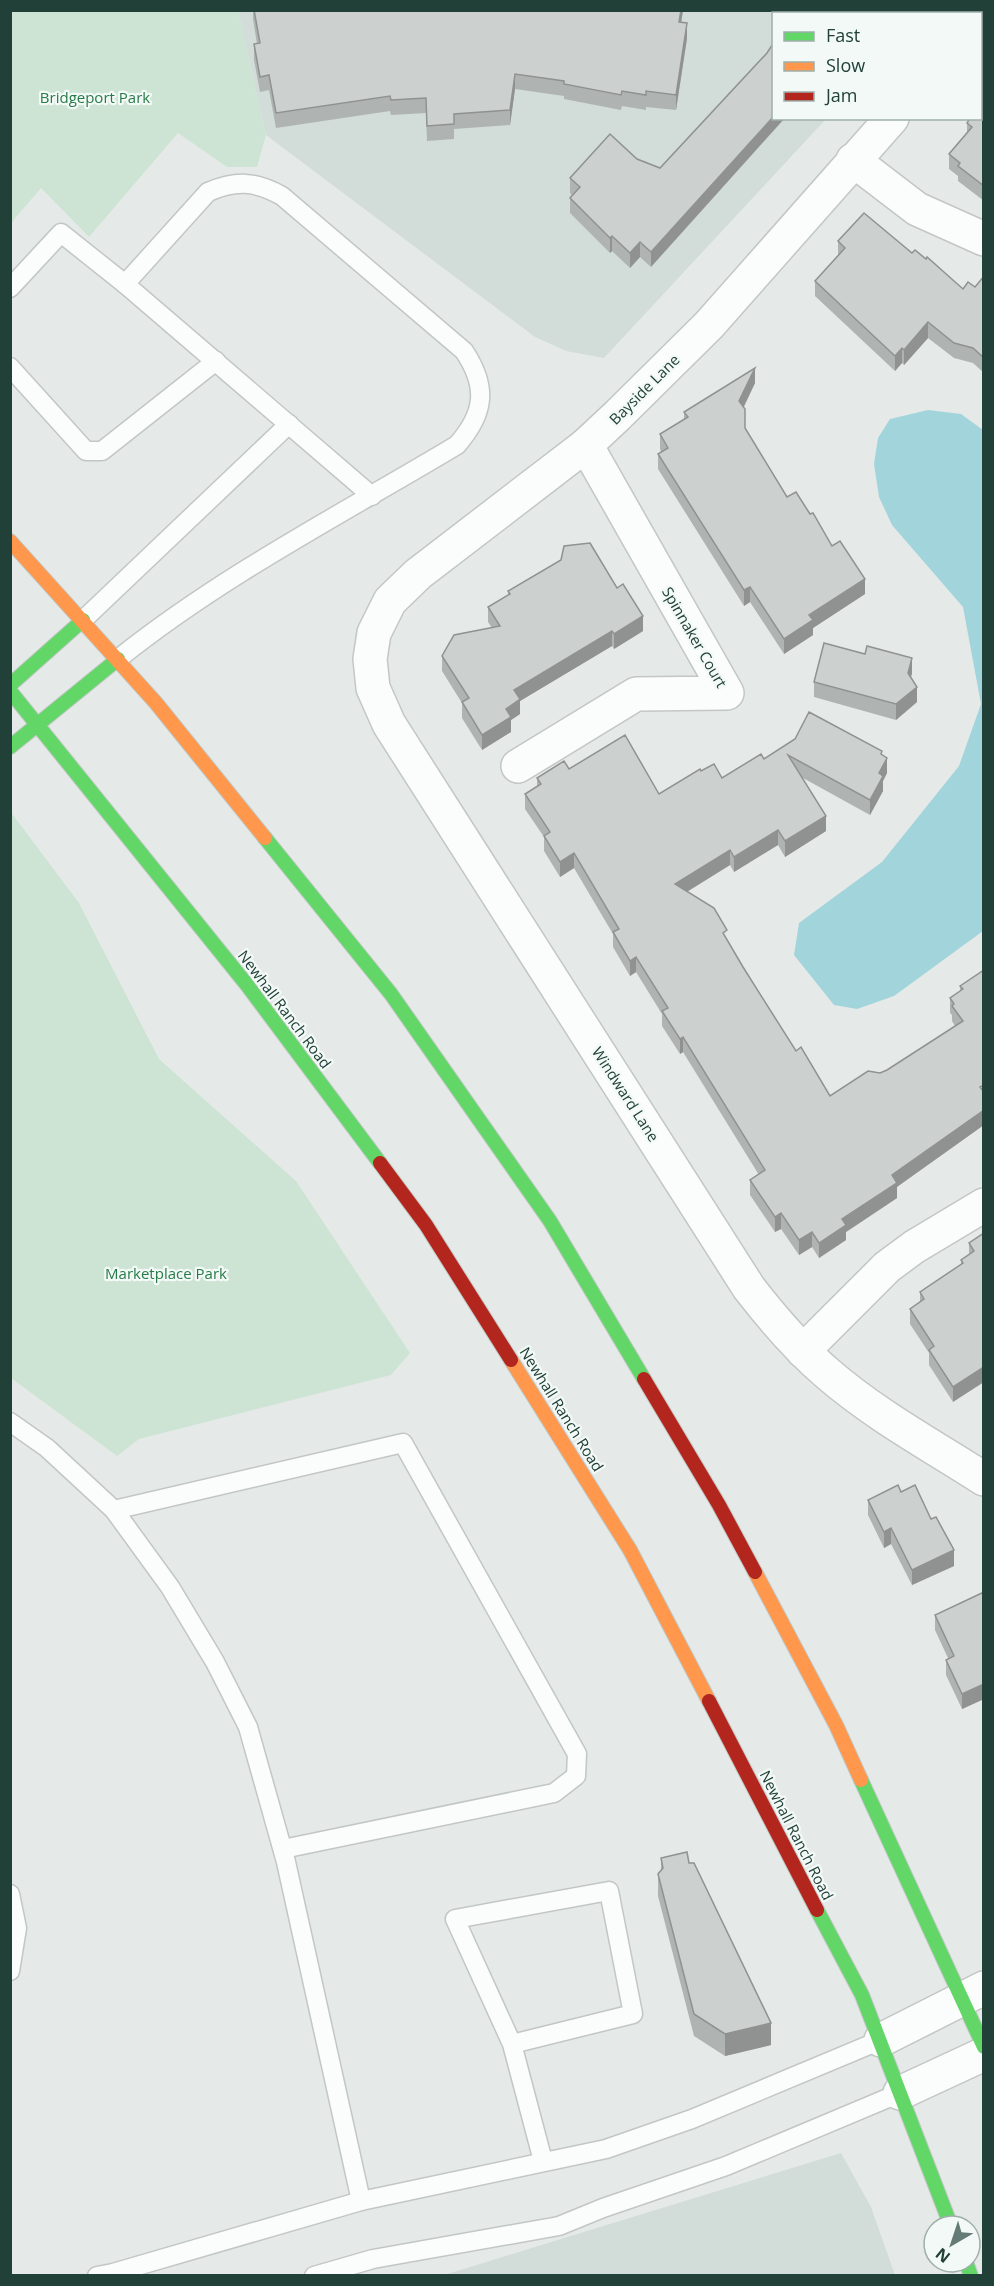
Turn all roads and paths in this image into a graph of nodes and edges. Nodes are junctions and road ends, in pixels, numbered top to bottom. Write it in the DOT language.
graph roads {
  1 [pos="890,120"];
  2 [pos="853,160"];
  3 [pos="984,239"];
  4 [pos="125,284"];
  5 [pos="10,288"];
  6 [pos="216,361"];
  7 [pos="10,367"];
  8 [pos="290,424"];
  9 [pos="586,445"];
  10 [pos="372,496"];
  11 [pos="10,541"];
  12 [pos="83,620"];
  13 [pos="374,633"];
  14 [pos="118,659"];
  15 [pos="10,685"];
  16 [pos="10,691"];
  17 [pos="38,725"];
  18 [pos="10,747"];
  19 [pos="518,766"];
  20 [pos="984,1205"];
  21 [pos="803,1352"];
  22 [pos="10,1422"];
  23 [pos="984,1479"];
  24 [pos="114,1510"];
  25 [pos="283,1849"];
  26 [pos="10,1894"];
  27 [pos="10,1971"];
  28 [pos="973,1993"];
  29 [pos="881,2040"];
  30 [pos="512,2044"];
  31 [pos="984,2047"];
  32 [pos="984,2054"];
  33 [pos="900,2093"];
  34 [pos="543,2161"];
  35 [pos="362,2201"];
  36 [pos="946,2214"];
  37 [pos="97,2276"];
  38 [pos="314,2276"];
  1 -- 2 [label="street, Bayside Lane"];
  2 -- 3 [label="street"];
  2 -- 9 [label="street, Bayside Lane"];
  4 -- 5 [label="lane"];
  4 -- 6 [label="lane"];
  4 -- 10 [label="lane"];
  6 -- 7 [label="lane"];
  6 -- 8 [label="lane"];
  8 -- 10 [label="lane"];
  8 -- 12 [label="lane"];
  9 -- 13 [label="street, Bayside Lane"];
  9 -- 19 [label="street, Spinnaker Court"];
  10 -- 14 [label="lane"];
  11 -- 12 [label="main road"];
  12 -- 14 [label="main road"];
  12 -- 15 [label="main road"];
  13 -- 21 [label="street, Windward Lane"];
  14 -- 17 [label="main road"];
  14 -- 28 [label="main road"];
  16 -- 17 [label="main road, Newhall Ranch Road"];
  17 -- 18 [label="main road"];
  17 -- 29 [label="main road, Newhall Ranch Road"];
  20 -- 21 [label="street"];
  21 -- 23 [label="street, Windward Lane"];
  22 -- 24 [label="lane"];
  24 -- 25 [label="lane"];
  24 -- 25 [label="lane"];
  25 -- 35 [label="lane"];
  26 -- 27 [label="lane"];
  28 -- 29 [label="street"];
  28 -- 31 [label="main road"];
  29 -- 33 [label="main road, Newhall Ranch Road"];
  29 -- 34 [label="lane"];
  30 -- 30 [label="lane"];
  30 -- 34 [label="lane"];
  32 -- 33 [label="street"];
  33 -- 36 [label="main road, Newhall Ranch Road"];
  33 -- 38 [label="lane"];
  34 -- 35 [label="lane"];
  35 -- 37 [label="lane"];
}
